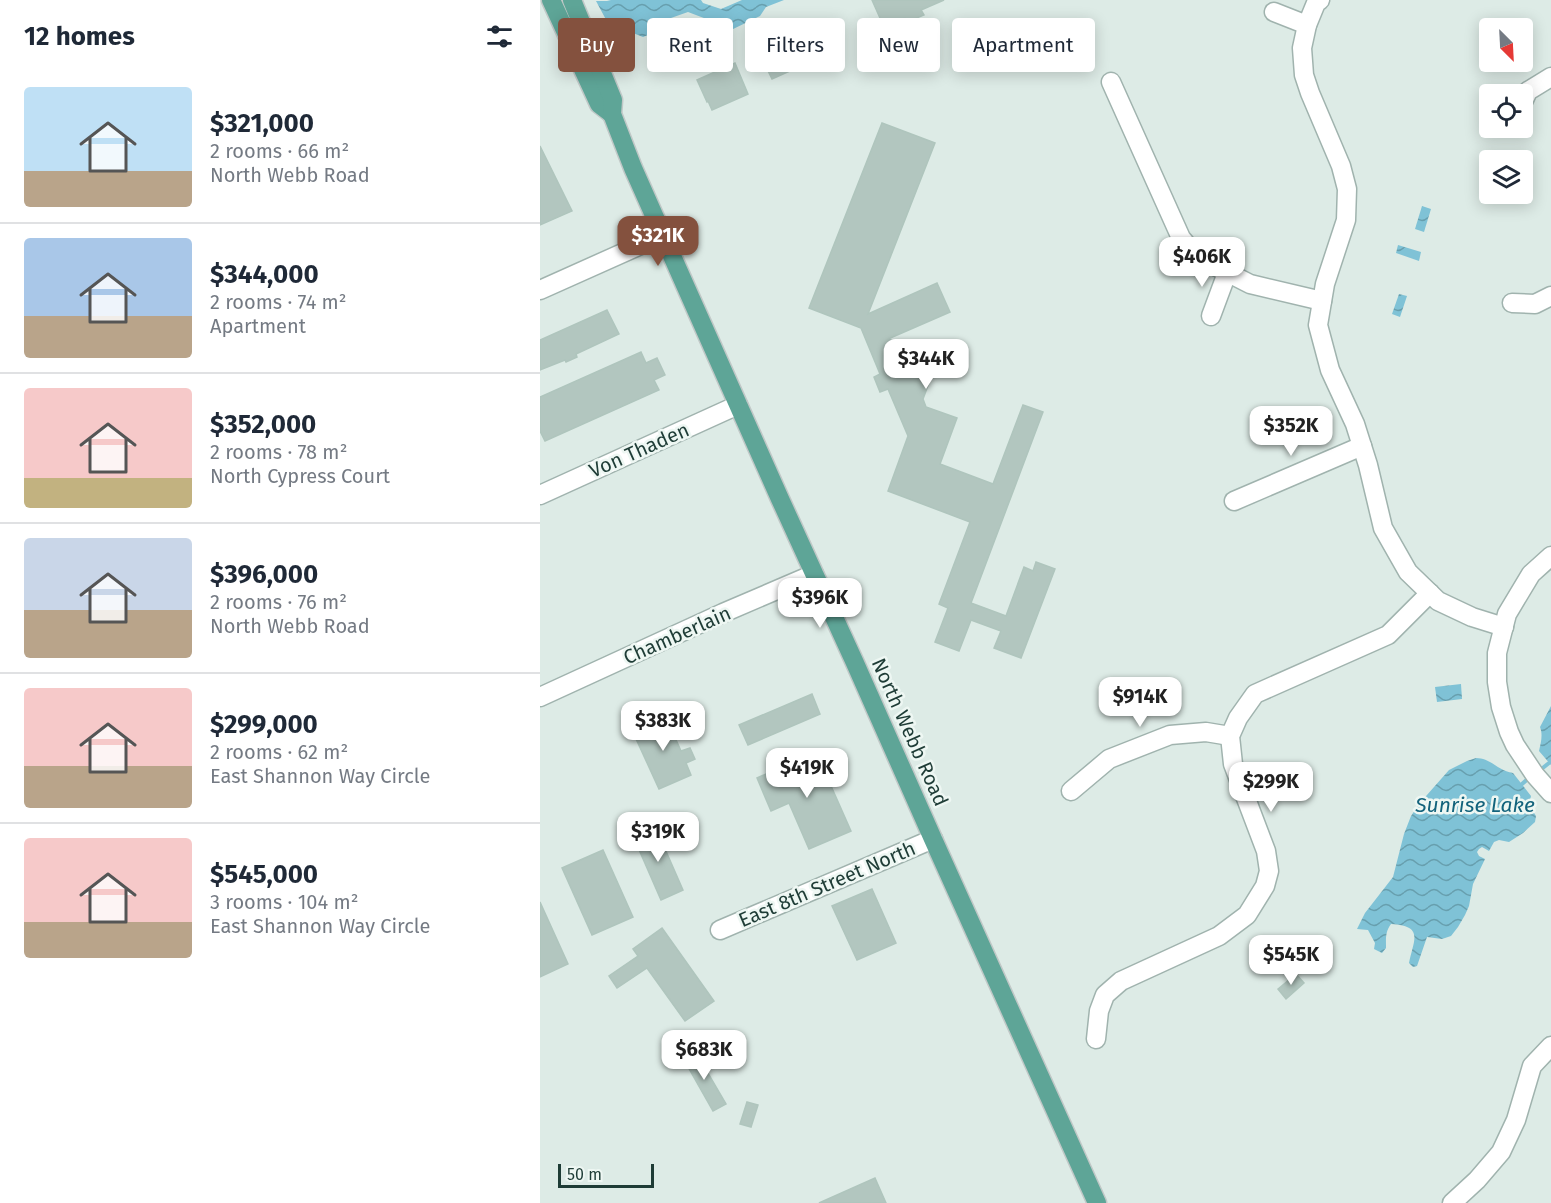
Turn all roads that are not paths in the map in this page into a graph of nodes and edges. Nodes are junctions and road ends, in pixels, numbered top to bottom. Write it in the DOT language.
graph roads {
  1 [pos="551,0"];
  2 [pos="572,0"];
  3 [pos="1320,0"];
  4 [pos="1274,12"];
  5 [pos="1307,25"];
  6 [pos="1551,77"];
  7 [pos="1111,82"];
  8 [pos="1533,88"];
  9 [pos="612,114"];
  10 [pos="663,235"];
  11 [pos="1227,273"];
  12 [pos="540,290"];
  13 [pos="1551,296"];
  14 [pos="1322,301"];
  15 [pos="1512,303"];
  16 [pos="1211,316"];
  17 [pos="738,405"];
  18 [pos="1362,446"];
  19 [pos="540,495"];
  20 [pos="1234,501"];
  21 [pos="1551,556"];
  22 [pos="814,574"];
  23 [pos="1430,593"];
  24 [pos="1504,627"];
  25 [pos="540,697"];
  26 [pos="1230,736"];
  27 [pos="1071,791"];
  28 [pos="1551,794"];
  29 [pos="933,839"];
  30 [pos="720,930"];
  31 [pos="1096,1039"];
  32 [pos="1551,1046"];
  33 [pos="1097,1203"];
  34 [pos="1452,1203"];
  1 -- 9 [label="main road, North Webb Road"];
  2 -- 9 [label="main road, North Webb Road"];
  3 -- 5 [label="street"];
  4 -- 5 [label="street"];
  5 -- 14 [label="street"];
  6 -- 8 [label="street"];
  7 -- 11 [label="street"];
  9 -- 10 [label="main road, North Webb Road"];
  10 -- 12 [label="street"];
  10 -- 17 [label="main road, North Webb Road"];
  11 -- 14 [label="street"];
  11 -- 16 [label="street"];
  13 -- 15 [label="street"];
  14 -- 18 [label="street"];
  17 -- 19 [label="street, Von Thaden"];
  17 -- 22 [label="main road, North Webb Road"];
  18 -- 20 [label="street"];
  18 -- 23 [label="street"];
  21 -- 24 [label="street"];
  22 -- 25 [label="street, Chamberlain"];
  22 -- 29 [label="main road, North Webb Road"];
  23 -- 24 [label="street"];
  23 -- 26 [label="street"];
  24 -- 28 [label="street"];
  26 -- 27 [label="street"];
  26 -- 31 [label="street"];
  29 -- 30 [label="street, East 8th Street North"];
  29 -- 33 [label="main road, North Webb Road"];
  32 -- 34 [label="street"];
}
